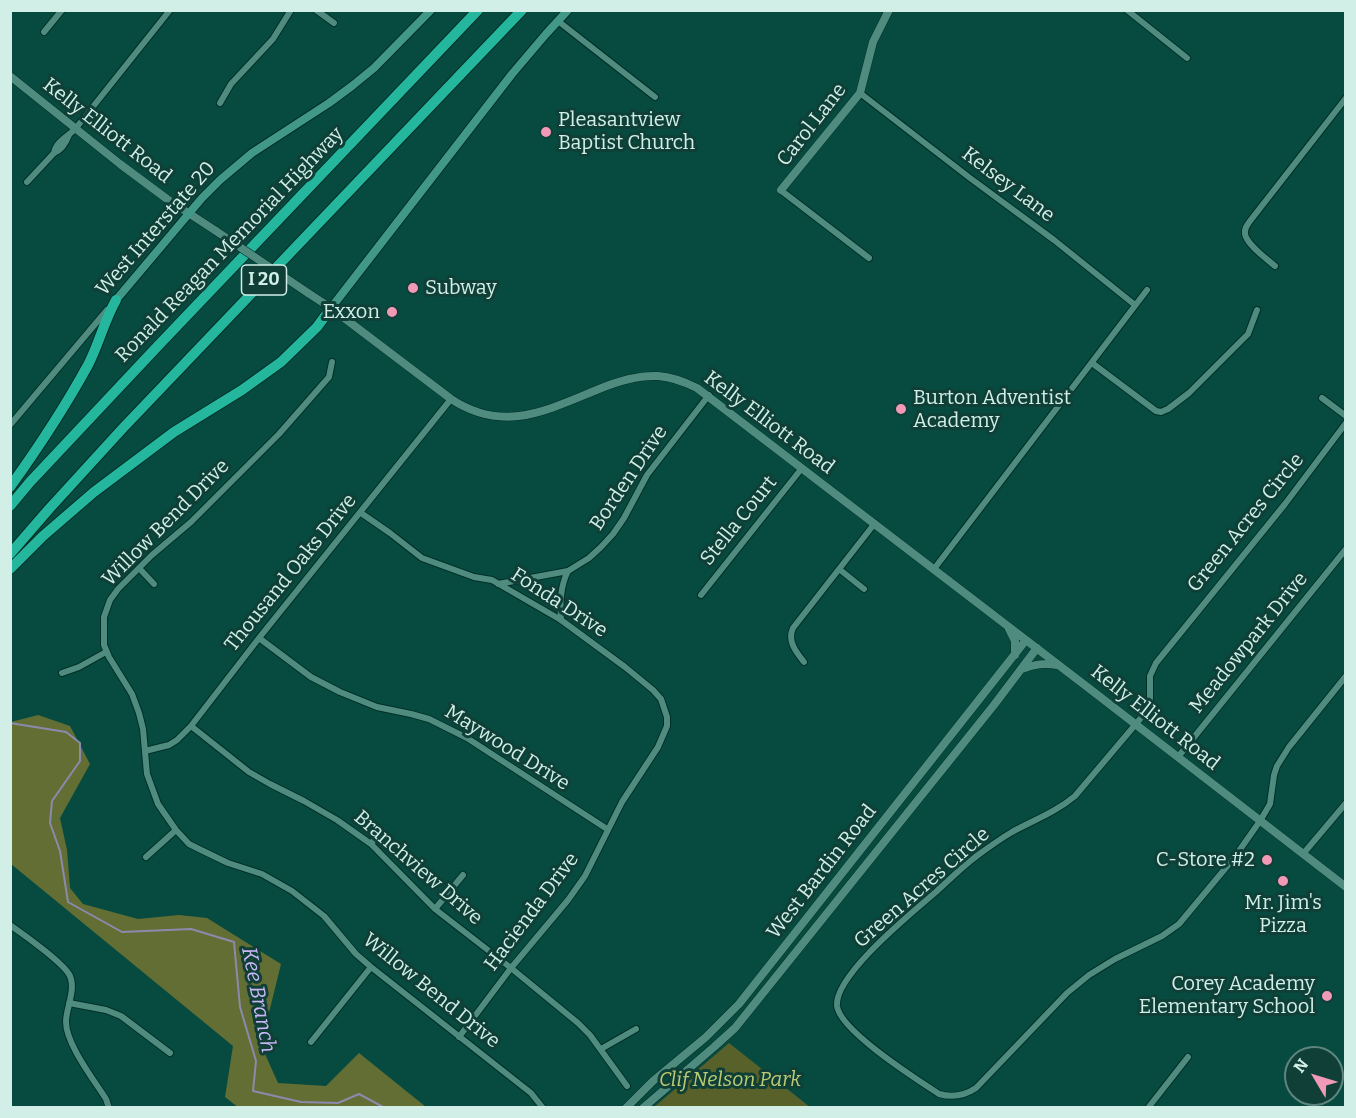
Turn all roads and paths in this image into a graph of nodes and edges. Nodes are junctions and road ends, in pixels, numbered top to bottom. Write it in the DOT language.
graph roads {
  1 [pos="62,10"];
  2 [pos="170,10"];
  3 [pos="291,10"];
  4 [pos="316,10"];
  5 [pos="431,10"];
  6 [pos="478,10"];
  7 [pos="522,10"];
  8 [pos="568,10"];
  9 [pos="889,10"];
  10 [pos="1126,10"];
  11 [pos="558,21"];
  12 [pos="334,23"];
  13 [pos="45,32"];
  14 [pos="1187,58"];
  15 [pos="10,76"];
  16 [pos="860,93"];
  17 [pos="655,97"];
  18 [pos="1346,98"];
  19 [pos="220,103"];
  20 [pos="73,132"];
  21 [pos="27,182"];
  22 [pos="782,191"];
  23 [pos="189,213"];
  24 [pos="869,258"];
  25 [pos="1275,266"];
  26 [pos="1148,290"];
  27 [pos="116,300"];
  28 [pos="1135,305"];
  29 [pos="332,308"];
  30 [pos="1257,310"];
  31 [pos="332,362"];
  32 [pos="1092,363"];
  33 [pos="709,395"];
  34 [pos="1322,398"];
  35 [pos="451,399"];
  36 [pos="10,410"];
  37 [pos="18,415"];
  38 [pos="1346,416"];
  39 [pos="1346,423"];
  40 [pos="10,425"];
  41 [pos="802,468"];
  42 [pos="10,487"];
  43 [pos="10,506"];
  44 [pos="361,513"];
  45 [pos="875,523"];
  46 [pos="1346,549"];
  47 [pos="10,554"];
  48 [pos="139,568"];
  49 [pos="10,569"];
  50 [pos="839,569"];
  51 [pos="934,569"];
  52 [pos="568,571"];
  53 [pos="154,584"];
  54 [pos="498,584"];
  55 [pos="864,589"];
  56 [pos="701,595"];
  57 [pos="561,620"];
  58 [pos="1006,625"];
  59 [pos="259,638"];
  60 [pos="1026,640"];
  61 [pos="1037,648"];
  62 [pos="106,652"];
  63 [pos="1014,655"];
  64 [pos="804,662"];
  65 [pos="1060,666"];
  66 [pos="1021,670"];
  67 [pos="62,673"];
  68 [pos="1346,676"];
  69 [pos="663,706"];
  70 [pos="1136,725"];
  71 [pos="191,726"];
  72 [pos="145,751"];
  73 [pos="1178,757"];
  74 [pos="1346,802"];
  75 [pos="1260,821"];
  76 [pos="607,829"];
  77 [pos="176,830"];
  78 [pos="376,837"];
  79 [pos="371,844"];
  80 [pos="1303,854"];
  81 [pos="146,857"];
  82 [pos="463,875"];
  83 [pos="1346,887"];
  84 [pos="435,909"];
  85 [pos="10,925"];
  86 [pos="371,967"];
  87 [pos="511,968"];
  88 [pos="69,1003"];
  89 [pos="636,1029"];
  90 [pos="459,1037"];
  91 [pos="706,1037"];
  92 [pos="310,1042"];
  93 [pos="714,1047"];
  94 [pos="601,1049"];
  95 [pos="170,1053"];
  96 [pos="1188,1057"];
  97 [pos="627,1086"];
  98 [pos="109,1107"];
  99 [pos="543,1107"];
  100 [pos="626,1107"];
  101 [pos="643,1107"];
  102 [pos="1148,1107"];
  1 -- 13 [label="street"];
  2 -- 20 [label="street"];
  3 -- 19 [label="street"];
  4 -- 12 [label="street"];
  5 -- 23 [label="main road, West Interstate 20"];
  6 -- 43 [label="highway, Ronald Reagan Memorial Highway / I 20"];
  7 -- 47 [label="highway, I 20"];
  8 -- 11 [label="main road"];
  9 -- 16 [label="street, Carol Lane"];
  10 -- 14 [label="street"];
  11 -- 17 [label="street"];
  11 -- 29 [label="main road"];
  15 -- 20 [label="street, Kelly Elliott Road"];
  16 -- 22 [label="street, Carol Lane"];
  16 -- 28 [label="street, Kelsey Lane"];
  18 -- 25 [label="street"];
  20 -- 21 [label="street"];
  20 -- 23 [label="street, Kelly Elliott Road"];
  22 -- 24 [label="street"];
  23 -- 27 [label="main road, West Interstate 20"];
  23 -- 29 [label="street, Kelly Elliott Road, bridge"];
  26 -- 28 [label="street"];
  27 -- 37 [label="street, West Interstate 20"];
  27 -- 42 [label="highway"];
  28 -- 32 [label="street"];
  29 -- 35 [label="street, Kelly Elliott Road"];
  29 -- 49 [label="highway"];
  30 -- 32 [label="street"];
  31 -- 48 [label="street, Willow Bend Drive"];
  32 -- 51 [label="street"];
  33 -- 35 [label="street, Kelly Elliott Road"];
  33 -- 41 [label="street, Kelly Elliott Road"];
  33 -- 52 [label="street, Borden Drive"];
  34 -- 38 [label="street"];
  35 -- 44 [label="street, Thousand Oaks Drive"];
  36 -- 37 [label="street"];
  37 -- 40 [label="street, West Interstate 20"];
  39 -- 70 [label="street, Green Acres Circle"];
  41 -- 45 [label="street, Kelly Elliott Road"];
  41 -- 56 [label="street, Stella Court"];
  44 -- 54 [label="street, Fonda Drive"];
  44 -- 59 [label="street, Thousand Oaks Drive"];
  45 -- 50 [label="street"];
  45 -- 51 [label="street, Kelly Elliott Road"];
  46 -- 73 [label="street, Meadowpark Drive"];
  48 -- 53 [label="street"];
  48 -- 62 [label="street, Willow Bend Drive"];
  50 -- 55 [label="street"];
  50 -- 64 [label="street"];
  51 -- 58 [label="street, Kelly Elliott Road"];
  52 -- 54 [label="street, Borden Drive"];
  52 -- 57 [label="street"];
  54 -- 57 [label="street, Fonda Drive"];
  57 -- 69 [label="street, Fonda Drive"];
  58 -- 60 [label="street, Kelly Elliott Road"];
  58 -- 63 [label="street"];
  59 -- 71 [label="street, Thousand Oaks Drive"];
  59 -- 76 [label="street, Maywood Drive"];
  60 -- 61 [label="street, Kelly Elliott Road"];
  60 -- 63 [label="street, West Bardin Road"];
  61 -- 65 [label="street, Kelly Elliott Road"];
  61 -- 66 [label="street, West Bardin Road"];
  62 -- 67 [label="street"];
  62 -- 72 [label="street, Willow Bend Drive"];
  63 -- 91 [label="street, West Bardin Road"];
  65 -- 66 [label="street"];
  65 -- 70 [label="street, Kelly Elliott Road"];
  66 -- 93 [label="street, West Bardin Road"];
  68 -- 75 [label="street"];
  69 -- 76 [label="street, Hacienda Drive"];
  70 -- 73 [label="street, Kelly Elliott Road"];
  70 -- 75 [label="street, Green Acres Circle"];
  71 -- 72 [label="street, Thousand Oaks Drive"];
  71 -- 79 [label="street, Branchview Drive"];
  72 -- 77 [label="street, Willow Bend Drive"];
  73 -- 75 [label="street, Kelly Elliott Road"];
  74 -- 80 [label="street"];
  75 -- 80 [label="street, Kelly Elliott Road"];
  76 -- 87 [label="street, Hacienda Drive"];
  77 -- 81 [label="street"];
  77 -- 86 [label="street, Willow Bend Drive"];
  78 -- 79 [label="street"];
  79 -- 84 [label="street, Branchview Drive"];
  80 -- 83 [label="street, Kelly Elliott Road"];
  82 -- 84 [label="street"];
  84 -- 87 [label="street, Branchview Drive"];
  85 -- 88 [label="street"];
  86 -- 90 [label="street, Willow Bend Drive"];
  86 -- 92 [label="street"];
  87 -- 90 [label="street, Hacienda Drive"];
  87 -- 94 [label="street, Branchview Drive"];
  88 -- 95 [label="street"];
  88 -- 98 [label="street"];
  89 -- 94 [label="street"];
  90 -- 99 [label="street, Willow Bend Drive"];
  91 -- 93 [label="street"];
  91 -- 100 [label="street, West Bardin Road"];
  93 -- 101 [label="street, West Bardin Road"];
  94 -- 97 [label="street, Branchview Drive"];
  96 -- 102 [label="street"];
}
